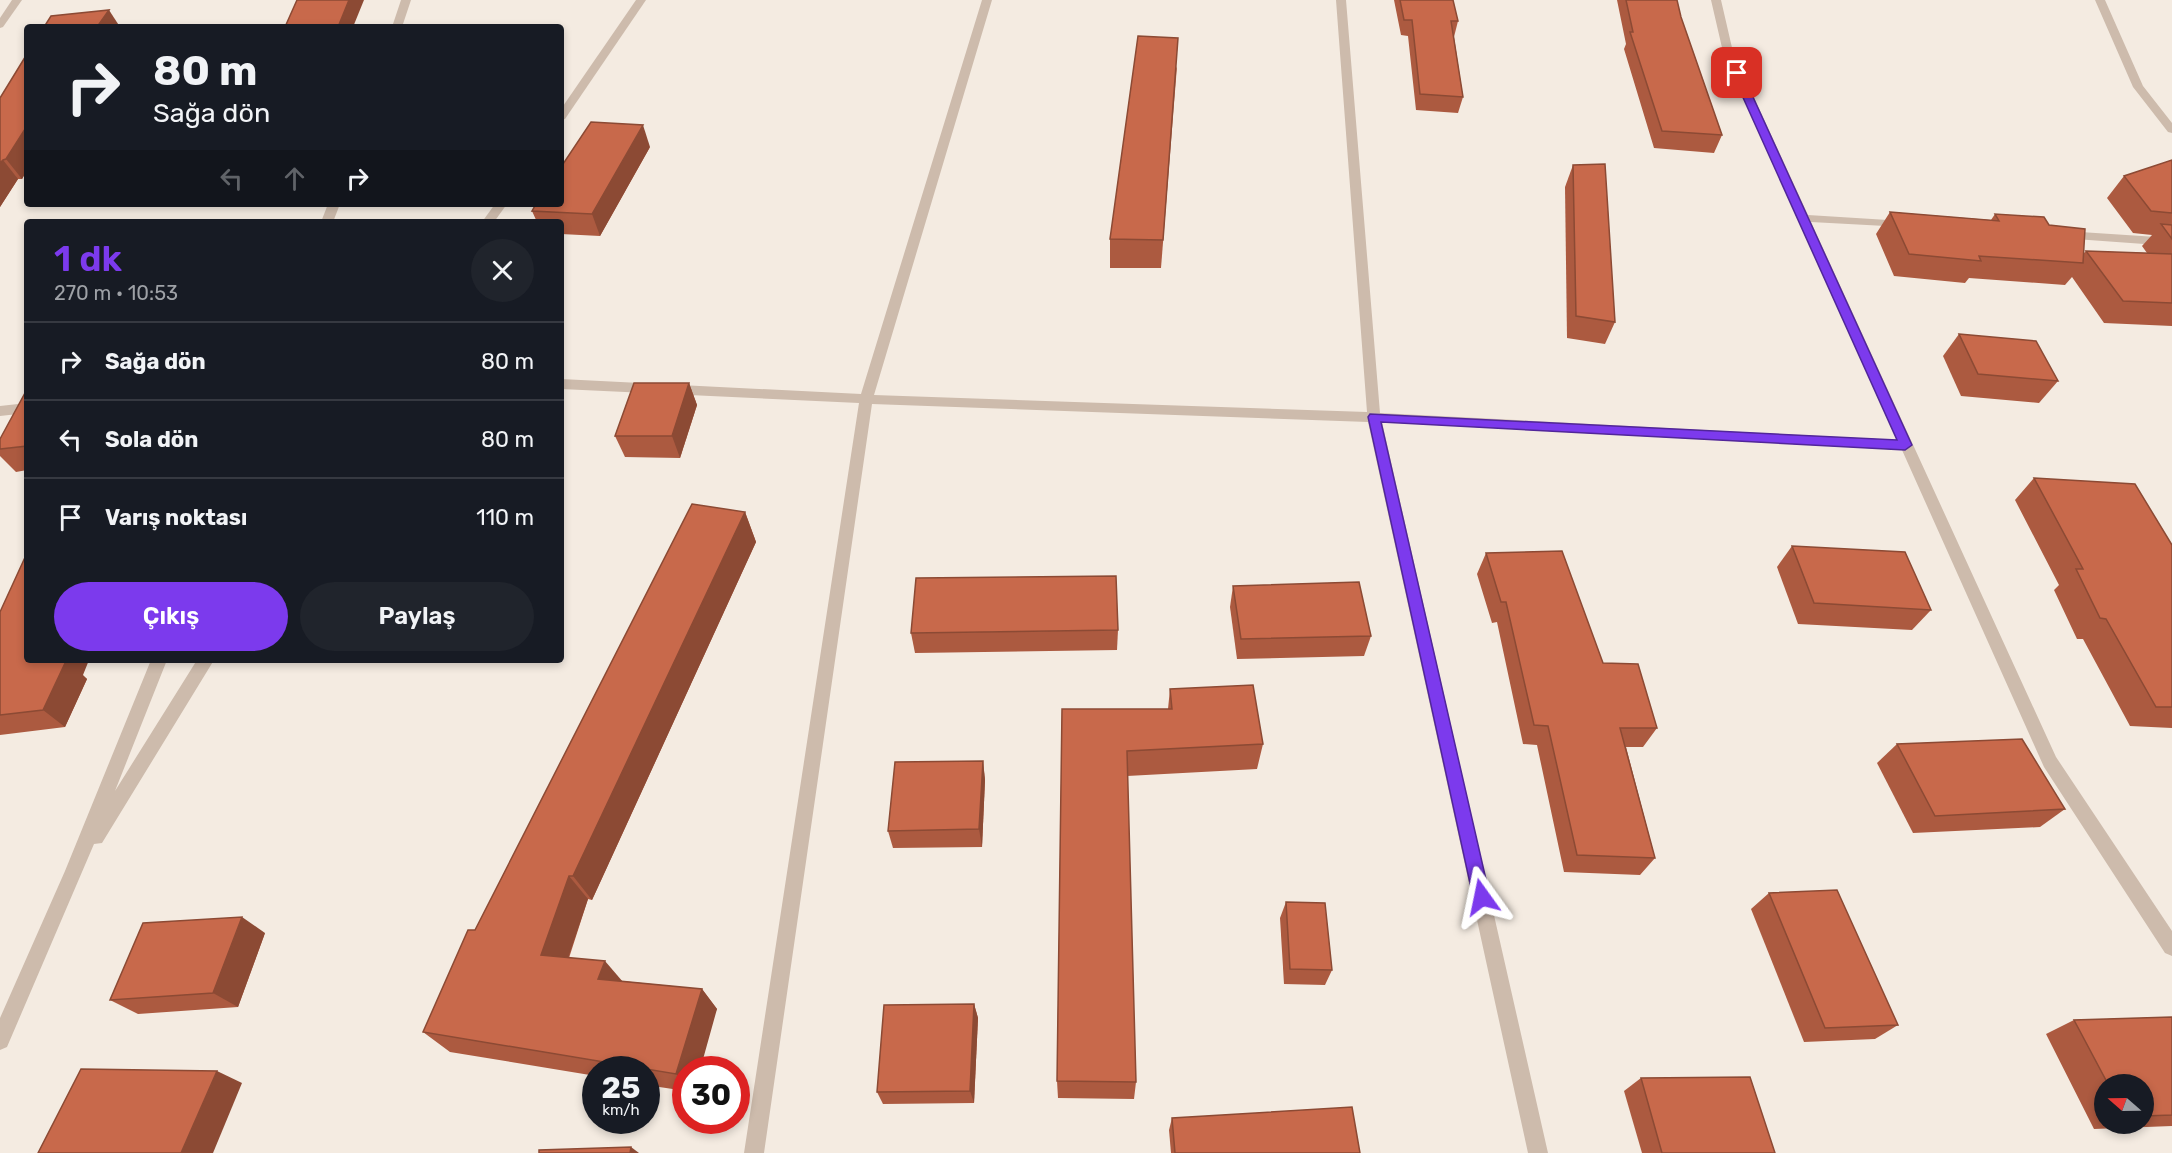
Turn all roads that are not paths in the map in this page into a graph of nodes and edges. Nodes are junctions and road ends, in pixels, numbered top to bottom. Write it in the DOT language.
graph roads {
  1 [pos="17,0"];
  2 [pos="406,0"];
  3 [pos="641,0"];
  4 [pos="987,0"];
  5 [pos="1341,0"];
  6 [pos="1716,0"];
  7 [pos="2100,0"];
  8 [pos="0,24"];
  9 [pos="398,24"];
  10 [pos="564,113"];
  11 [pos="2172,130"];
  12 [pos="1802,218"];
  13 [pos="1921,225"];
  14 [pos="2053,234"];
  15 [pos="2172,242"];
  16 [pos="564,384"];
  17 [pos="866,399"];
  18 [pos="24,408"];
  19 [pos="0,411"];
  20 [pos="1374,417"];
  21 [pos="1905,445"];
  22 [pos="158,663"];
  23 [pos="204,663"];
  24 [pos="74,872"];
  25 [pos="2172,947"];
  26 [pos="0,1040"];
  27 [pos="754,1153"];
  28 [pos="1538,1153"];
  1 -- 8 [label="street"];
  2 -- 9 [label="street"];
  3 -- 10 [label="street"];
  4 -- 17 [label="street"];
  5 -- 20 [label="street"];
  6 -- 12 [label="street"];
  7 -- 11 [label="street"];
  12 -- 13 [label="street"];
  12 -- 21 [label="street"];
  14 -- 15 [label="street"];
  16 -- 17 [label="street"];
  17 -- 20 [label="street"];
  17 -- 27 [label="street"];
  18 -- 19 [label="street"];
  20 -- 21 [label="street"];
  20 -- 28 [label="street"];
  21 -- 25 [label="street"];
  22 -- 24 [label="street"];
  23 -- 24 [label="street"];
  24 -- 26 [label="street"];
}
